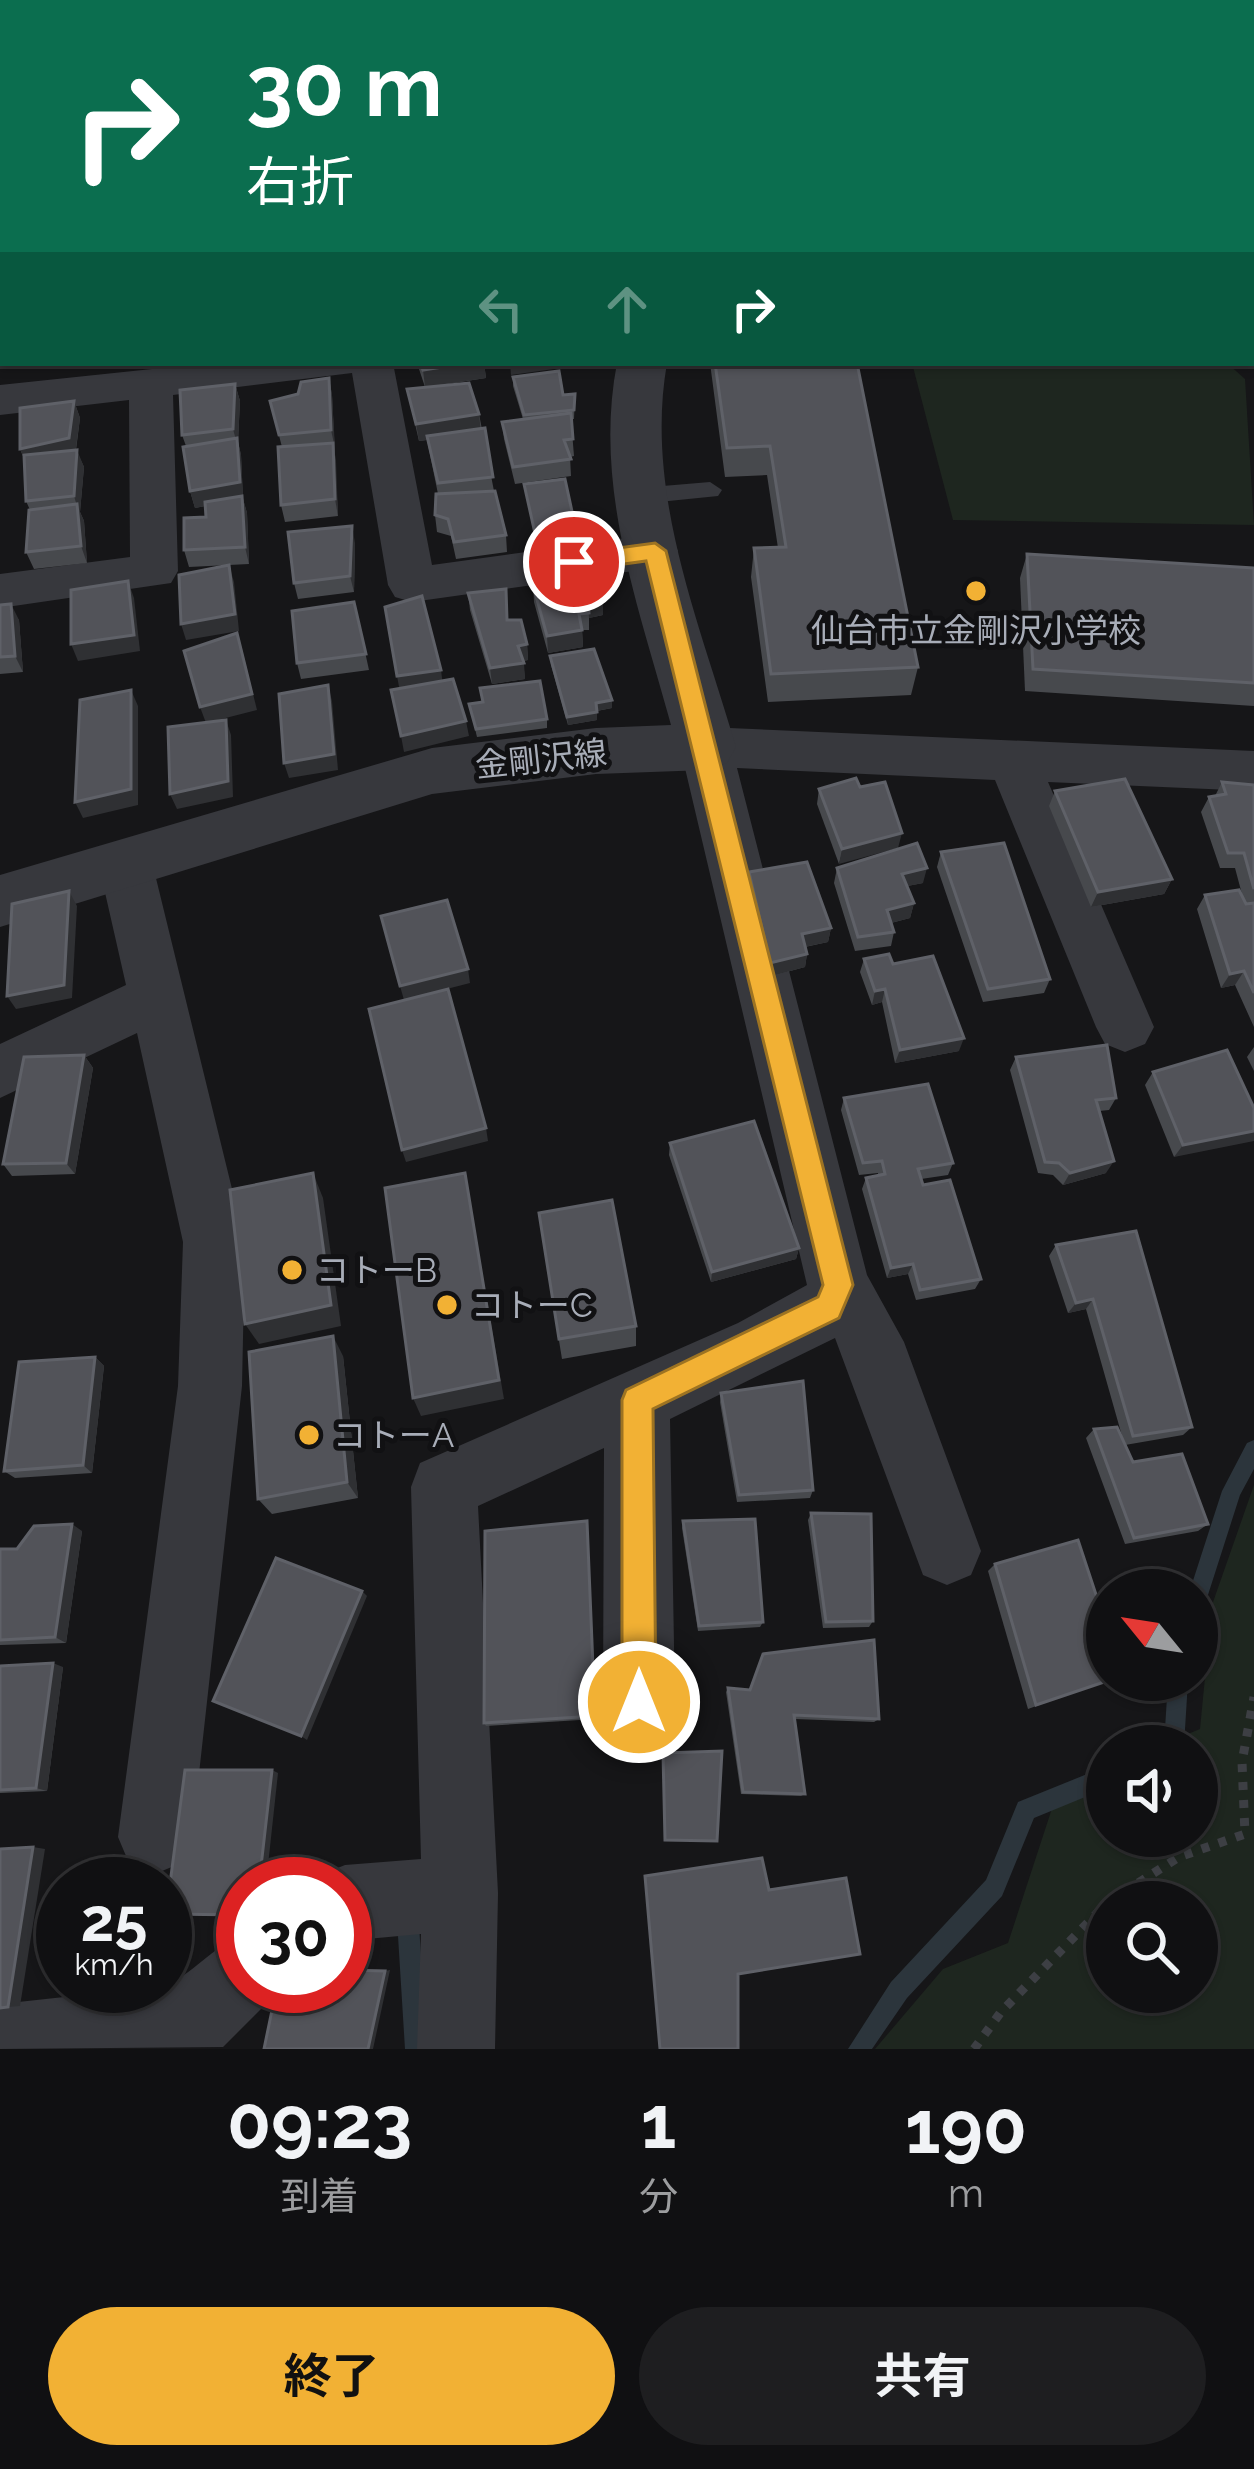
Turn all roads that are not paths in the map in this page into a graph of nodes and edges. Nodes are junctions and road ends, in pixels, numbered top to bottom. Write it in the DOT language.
graph roads {
  1 [pos="312,366"];
  2 [pos="373,366"];
  3 [pos="641,366"];
  4 [pos="151,384"];
  5 [pos="0,400"];
  6 [pos="710,490"];
  7 [pos="647,524"];
  8 [pos="0,591"];
  9 [pos="706,747"];
  10 [pos="1013,760"];
  11 [pos="1254,772"];
  12 [pos="126,866"];
  13 [pos="0,901"];
  14 [pos="154,998"];
  15 [pos="1125,1027"];
  16 [pos="0,1072"];
  17 [pos="838,1285"];
  18 [pos="637,1400"];
  19 [pos="947,1552"];
  20 [pos="639,1702"];
  21 [pos="155,1837"];
  22 [pos="460,1893"];
  23 [pos="372,1901"];
  24 [pos="216,1998"];
  25 [pos="0,2043"];
  26 [pos="456,2049"];
  1 -- 4 [label="street"];
  2 -- 7 [label="street"];
  3 -- 7 [label="street"];
  4 -- 5 [label="street"];
  4 -- 8 [label="street"];
  6 -- 7 [label="lane"];
  7 -- 9 [label="street"];
  9 -- 10 [label="street"];
  9 -- 12 [label="street, 金剛沢線"];
  9 -- 17 [label="street"];
  10 -- 11 [label="street"];
  10 -- 15 [label="street"];
  12 -- 13 [label="street, 金剛沢線"];
  12 -- 14 [label="street"];
  14 -- 16 [label="street"];
  14 -- 21 [label="street"];
  17 -- 18 [label="street"];
  17 -- 19 [label="street"];
  18 -- 20 [label="street"];
  18 -- 22 [label="street"];
  22 -- 23 [label="street"];
  22 -- 26 [label="street"];
  24 -- 25 [label="street"];
}
